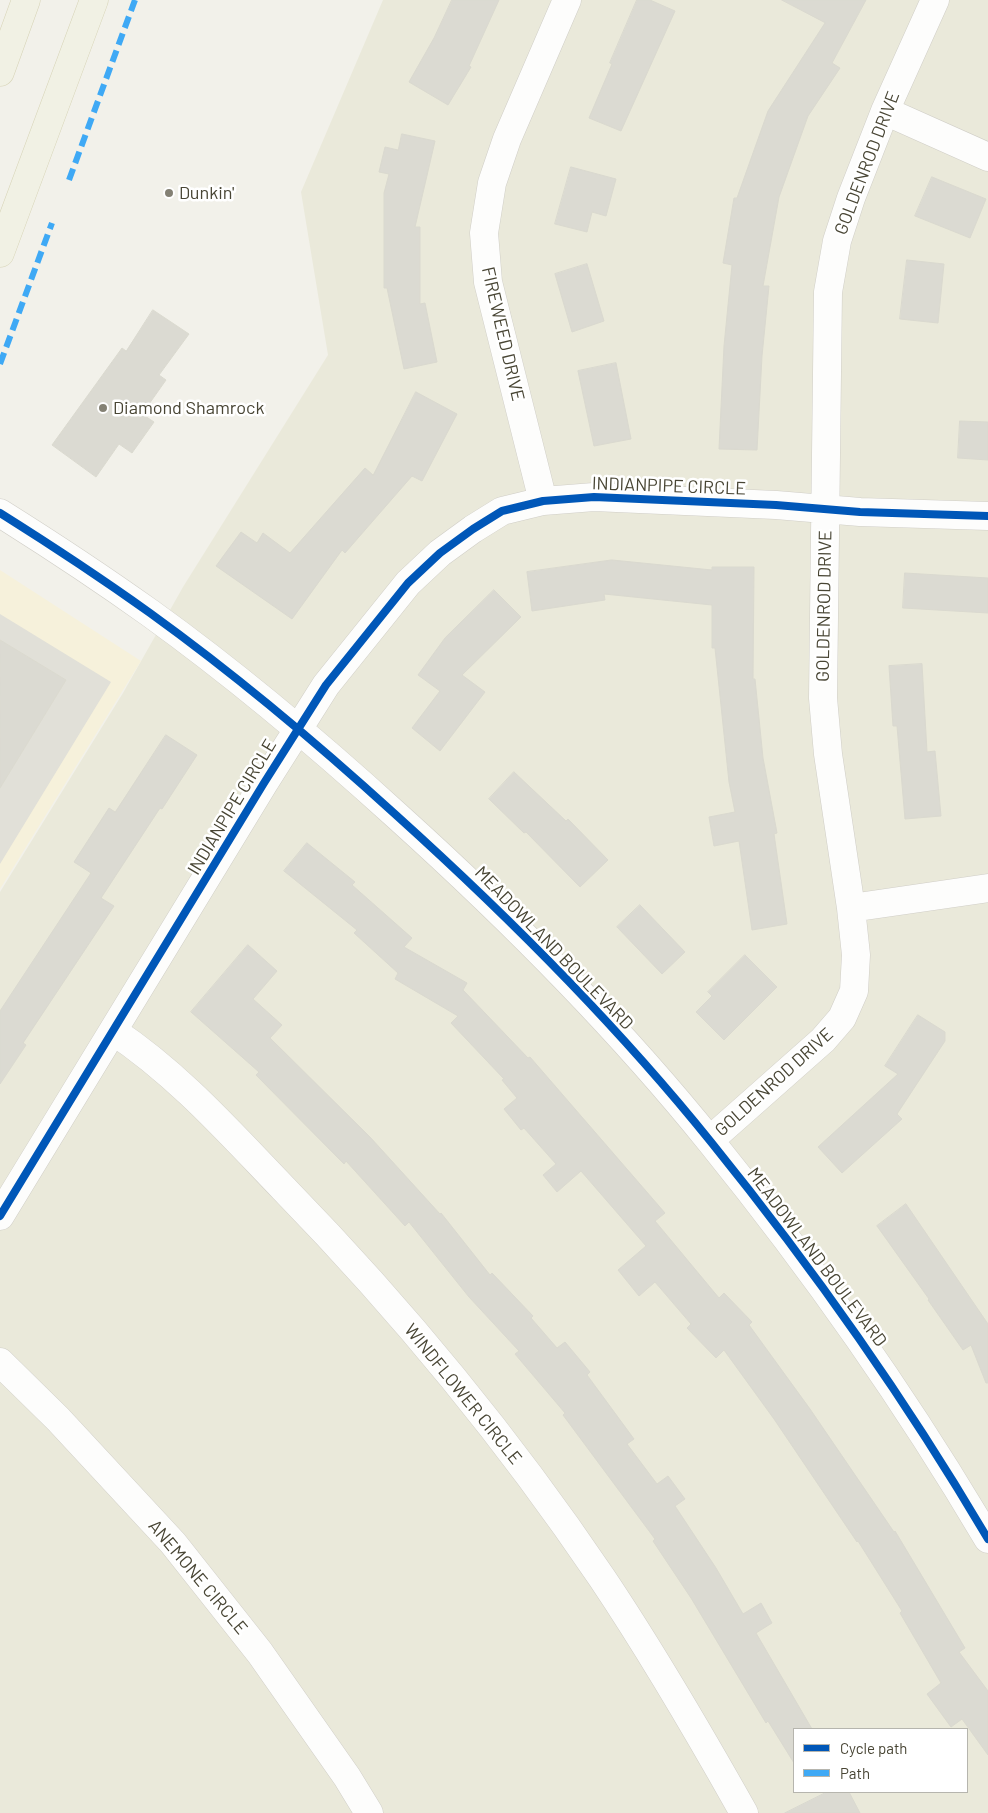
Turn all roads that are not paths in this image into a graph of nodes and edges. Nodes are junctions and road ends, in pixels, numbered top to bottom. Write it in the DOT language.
graph roads {
  1 [pos="26,0"];
  2 [pos="94,0"];
  3 [pos="567,0"];
  4 [pos="935,0"];
  5 [pos="0,72"];
  6 [pos="885,111"];
  7 [pos="988,157"];
  8 [pos="0,253"];
  9 [pos="543,501"];
  10 [pos="826,509"];
  11 [pos="0,513"];
  12 [pos="988,516"];
  13 [pos="298,729"];
  14 [pos="988,888"];
  15 [pos="851,908"];
  16 [pos="113,1030"];
  17 [pos="710,1140"];
  18 [pos="0,1216"];
  19 [pos="0,1362"];
  20 [pos="988,1539"];
  21 [pos="369,1813"];
  22 [pos="744,1813"];
  1 -- 5 [label="main road"];
  2 -- 8 [label="main road"];
  3 -- 9 [label="street, FIREWEED DRIVE"];
  4 -- 6 [label="street, GOLDENROD DRIVE"];
  6 -- 7 [label="street"];
  6 -- 10 [label="street, GOLDENROD DRIVE"];
  9 -- 10 [label="street, INDIANPIPE CIRCLE"];
  9 -- 13 [label="street, INDIANPIPE CIRCLE"];
  10 -- 12 [label="street, INDIANPIPE CIRCLE"];
  10 -- 15 [label="street, GOLDENROD DRIVE"];
  11 -- 13 [label="street, MEADOWLAND BOULEVARD"];
  13 -- 16 [label="street, INDIANPIPE CIRCLE"];
  13 -- 17 [label="street, MEADOWLAND BOULEVARD"];
  14 -- 15 [label="street"];
  15 -- 17 [label="street, GOLDENROD DRIVE"];
  16 -- 18 [label="street, INDIANPIPE CIRCLE"];
  16 -- 22 [label="street, WINDFLOWER CIRCLE"];
  17 -- 20 [label="street, MEADOWLAND BOULEVARD"];
  19 -- 21 [label="street, ANEMONE CIRCLE"];
}
